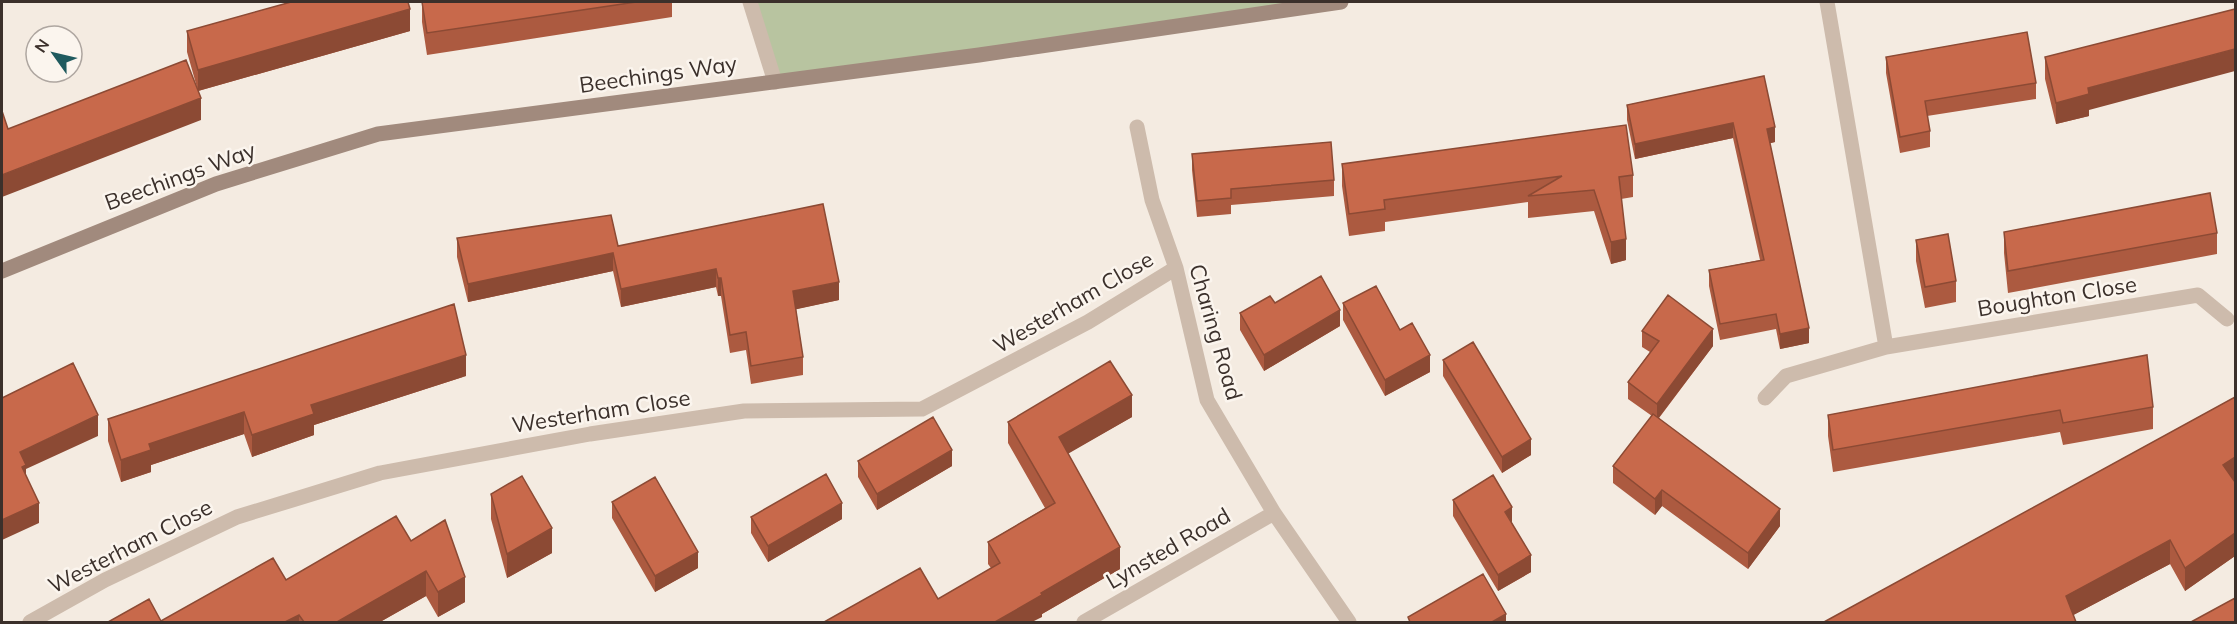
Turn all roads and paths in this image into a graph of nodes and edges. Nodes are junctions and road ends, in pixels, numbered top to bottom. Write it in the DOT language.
graph roads {
  1 [pos="750,2"];
  2 [pos="1341,2"];
  3 [pos="1827,2"];
  4 [pos="775,82"];
  5 [pos="1137,127"];
  6 [pos="1176,268"];
  7 [pos="2,271"];
  8 [pos="2227,319"];
  9 [pos="1886,347"];
  10 [pos="1765,398"];
  11 [pos="1274,513"];
  12 [pos="30,622"];
  13 [pos="1084,622"];
  14 [pos="1349,622"];
  1 -- 4 [label="street"];
  2 -- 4 [label="street, Beechings Way"];
  3 -- 9 [label="street"];
  4 -- 7 [label="street, Beechings Way"];
  5 -- 6 [label="street, Charing Road"];
  6 -- 11 [label="street, Charing Road"];
  6 -- 12 [label="street, Westerham Close"];
  8 -- 9 [label="street, Boughton Close"];
  9 -- 10 [label="street, Boughton Close"];
  11 -- 13 [label="street, Lynsted Road"];
  11 -- 14 [label="street, Charing Road"];
}
